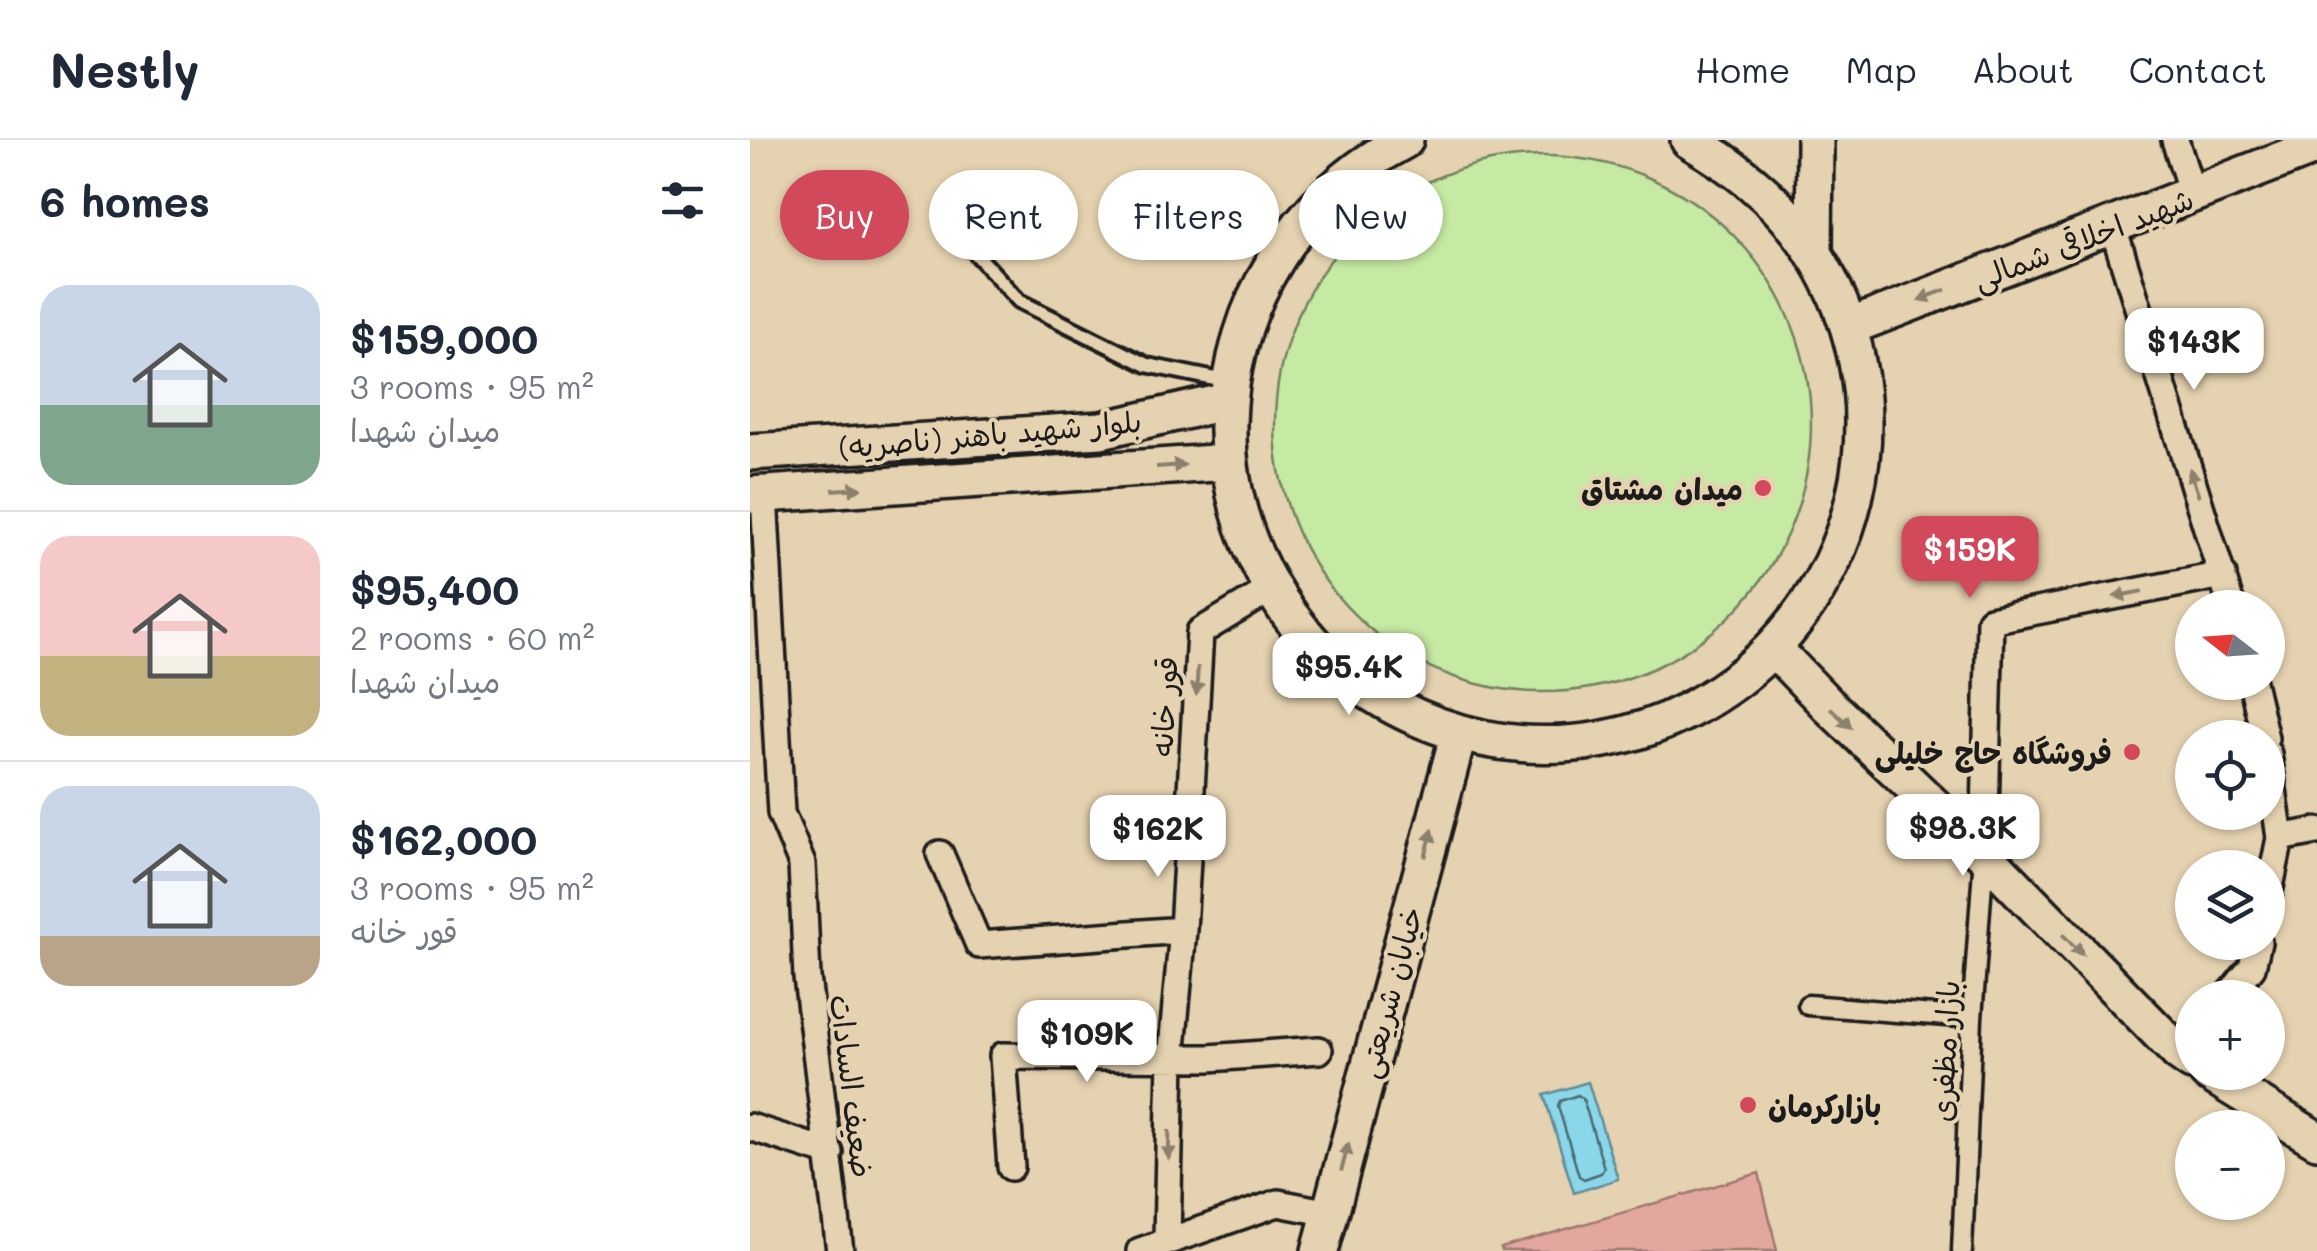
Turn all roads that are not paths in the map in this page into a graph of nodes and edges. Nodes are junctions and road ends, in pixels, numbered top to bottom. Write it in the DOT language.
graph roads {
  1 [pos="1688,140"];
  2 [pos="1815,140"];
  3 [pos="2176,140"];
  4 [pos="1385,145"];
  5 [pos="2317,146"];
  6 [pos="2193,196"];
  7 [pos="2113,227"];
  8 [pos="1814,254"];
  9 [pos="982,260"];
  10 [pos="1848,327"];
  11 [pos="1229,392"];
  12 [pos="750,452"];
  13 [pos="1229,462"];
  14 [pos="757,495"];
  15 [pos="2224,575"];
  16 [pos="1272,589"];
  17 [pos="2228,590"];
  18 [pos="1773,648"];
  19 [pos="1459,733"];
  20 [pos="2279,830"];
  21 [pos="2317,831"];
  22 [pos="2280,838"];
  23 [pos="2278,850"];
  24 [pos="940,854"];
  25 [pos="1984,854"];
  26 [pos="1182,930"];
  27 [pos="1808,1005"];
  28 [pos="1972,1018"];
  29 [pos="2175,1039"];
  30 [pos="1319,1050"];
  31 [pos="1171,1059"];
  32 [pos="2243,1090"];
  33 [pos="750,1127"];
  34 [pos="2317,1140"];
  35 [pos="830,1153"];
  36 [pos="1011,1167"];
  37 [pos="1330,1213"];
  38 [pos="1168,1239"];
  39 [pos="840,1251"];
  40 [pos="1140,1251"];
  41 [pos="1320,1251"];
  42 [pos="1962,1251"];
  1 -- 8 [label="main road"];
  2 -- 8 [label="main road"];
  3 -- 6 [label="street"];
  4 -- 11 [label="main road"];
  5 -- 6 [label="main road, شهید اخلاقی شمالی"];
  6 -- 7 [label="main road, شهید اخلاقی شمالی"];
  7 -- 10 [label="main road, شهید اخلاقی شمالی, one-way"];
  15 -- 7 [label="street, one-way"];
  8 -- 10 [label="main road"];
  9 -- 11 [label="lane"];
  10 -- 18 [label="main road"];
  11 -- 12 [label="main road, بلوار شهید باهنر (ناصریه)"];
  11 -- 13 [label="main road"];
  14 -- 13 [label="main road, بلوار شهید باهنر (ناصریه), one-way"];
  13 -- 16 [label="main road"];
  14 -- 35 [label="street, ضعیف السادات"];
  15 -- 17 [label="street"];
  15 -- 25 [label="street, one-way"];
  16 -- 19 [label="main road"];
  16 -- 26 [label="street, قور خانه, one-way"];
  18 -- 19 [label="main road"];
  18 -- 25 [label="main road, one-way"];
  37 -- 19 [label="main road, خیابان شریعتی, one-way"];
  20 -- 22 [label="street"];
  21 -- 22 [label="street"];
  22 -- 23 [label="street"];
  24 -- 26 [label="street"];
  25 -- 28 [label="street, بازار مظفری"];
  25 -- 29 [label="main road, one-way"];
  26 -- 31 [label="street, قور خانه"];
  27 -- 28 [label="street"];
  28 -- 42 [label="street, بازار مظفری"];
  30 -- 31 [label="street"];
  31 -- 36 [label="street"];
  31 -- 38 [label="street, قور خانه, one-way"];
  32 -- 34 [label="main road"];
  33 -- 35 [label="street"];
  35 -- 39 [label="street, ضعیف السادات"];
  37 -- 38 [label="street"];
  37 -- 41 [label="main road, خیابان شریعتی"];
  38 -- 40 [label="street"];
}
